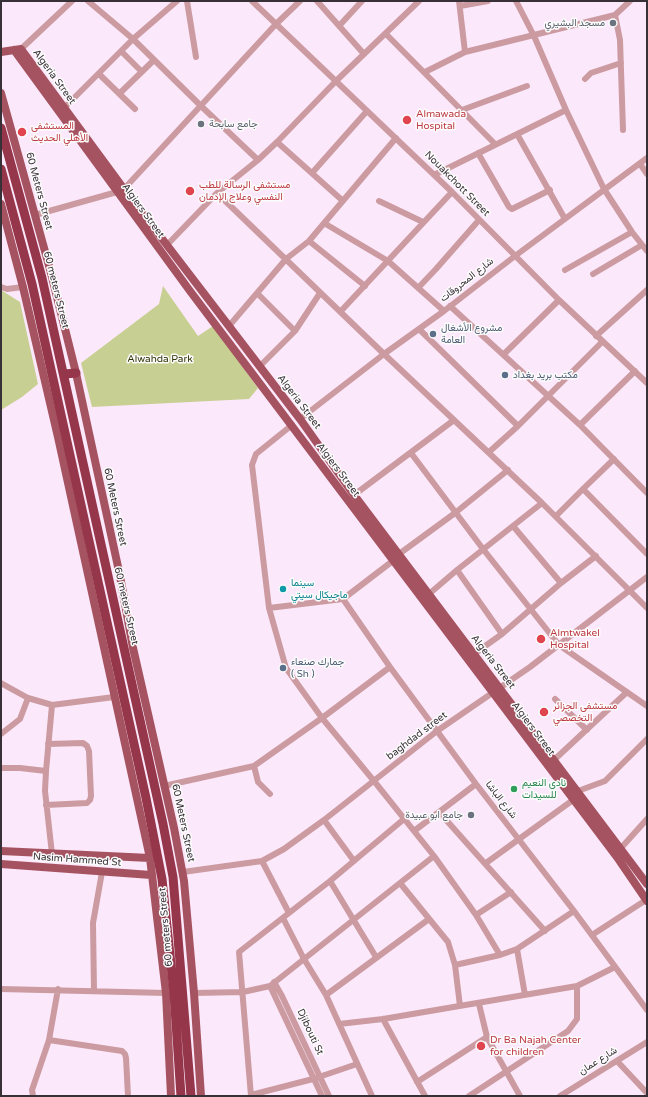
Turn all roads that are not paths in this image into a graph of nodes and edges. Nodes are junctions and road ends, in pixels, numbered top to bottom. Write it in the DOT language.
graph roads {
  1 [pos="72,1"];
  2 [pos="88,1"];
  3 [pos="177,1"];
  4 [pos="187,1"];
  5 [pos="252,1"];
  6 [pos="300,1"];
  7 [pos="317,1"];
  8 [pos="362,1"];
  9 [pos="419,1"];
  10 [pos="488,1"];
  11 [pos="516,1"];
  12 [pos="630,1"];
  13 [pos="459,4"];
  14 [pos="615,15"];
  15 [pos="276,24"];
  16 [pos="339,26"];
  17 [pos="386,34"];
  18 [pos="534,36"];
  19 [pos="133,39"];
  20 [pos="18,50"];
  21 [pos="121,51"];
  22 [pos="1,52"];
  23 [pos="465,52"];
  24 [pos="364,54"];
  25 [pos="196,57"];
  26 [pos="154,60"];
  27 [pos="621,63"];
  28 [pos="142,72"];
  29 [pos="425,72"];
  30 [pos="99,74"];
  31 [pos="585,80"];
  32 [pos="336,81"];
  33 [pos="527,86"];
  34 [pos="1,93"];
  35 [pos="120,93"];
  36 [pos="201,106"];
  37 [pos="64,108"];
  38 [pos="135,109"];
  39 [pos="462,110"];
  40 [pos="566,110"];
  41 [pos="367,111"];
  42 [pos="11,127"];
  43 [pos="1,128"];
  44 [pos="622,130"];
  45 [pos="517,134"];
  46 [pos="396,138"];
  47 [pos="277,142"];
  48 [pos="496,144"];
  49 [pos="478,153"];
  50 [pos="647,158"];
  51 [pos="258,160"];
  52 [pos="640,164"];
  53 [pos="1,169"];
  54 [pos="312,173"];
  55 [pos="647,174"];
  56 [pos="434,175"];
  57 [pos="550,190"];
  58 [pos="604,190"];
  59 [pos="120,191"];
  60 [pos="452,192"];
  61 [pos="217,193"];
  62 [pos="343,201"];
  63 [pos="379,201"];
  64 [pos="1,204"];
  65 [pos="35,215"];
  66 [pos="565,219"];
  67 [pos="479,220"];
  68 [pos="423,222"];
  69 [pos="324,223"];
  70 [pos="632,232"];
  71 [pos="309,241"];
  72 [pos="167,245"];
  73 [pos="642,245"];
  74 [pos="647,251"];
  75 [pos="515,256"];
  76 [pos="286,259"];
  77 [pos="388,261"];
  78 [pos="565,270"];
  79 [pos="594,274"];
  80 [pos="197,285"];
  81 [pos="23,286"];
  82 [pos="365,286"];
  83 [pos="1,287"];
  84 [pos="418,288"];
  85 [pos="190,291"];
  86 [pos="258,293"];
  87 [pos="320,293"];
  88 [pos="646,294"];
  89 [pos="559,300"];
  90 [pos="450,306"];
  91 [pos="444,311"];
  92 [pos="341,312"];
  93 [pos="229,326"];
  94 [pos="419,329"];
  95 [pos="295,331"];
  96 [pos="596,336"];
  97 [pos="602,342"];
  98 [pos="384,354"];
  99 [pos="504,354"];
  100 [pos="260,366"];
  101 [pos="635,371"];
  102 [pos="76,373"];
  103 [pos="65,374"];
  104 [pos="647,383"];
  105 [pos="548,396"];
  106 [pos="300,419"];
  107 [pos="454,420"];
  108 [pos="292,425"];
  109 [pos="580,425"];
  110 [pos="518,426"];
  111 [pos="62,436"];
  112 [pos="489,452"];
  113 [pos="411,453"];
  114 [pos="614,459"];
  115 [pos="508,470"];
  116 [pos="582,489"];
  117 [pos="647,493"];
  118 [pos="90,495"];
  119 [pos="354,495"];
  120 [pos="80,496"];
  121 [pos="542,503"];
  122 [pos="455,513"];
  123 [pos="556,516"];
  124 [pos="513,526"];
  125 [pos="483,549"];
  126 [pos="647,554"];
  127 [pos="596,556"];
  128 [pos="396,557"];
  129 [pos="457,570"];
  130 [pos="647,577"];
  131 [pos="561,583"];
  132 [pos="629,591"];
  133 [pos="428,594"];
  134 [pos="343,598"];
  135 [pos="269,608"];
  136 [pos="647,608"];
  137 [pos="531,609"];
  138 [pos="502,634"];
  139 [pos="559,645"];
  140 [pos="474,654"];
  141 [pos="390,667"];
  142 [pos="1,683"];
  143 [pos="10,687"];
  144 [pos="1,689"];
  145 [pos="497,690"];
  146 [pos="627,692"];
  147 [pos="114,697"];
  148 [pos="28,698"];
  149 [pos="555,699"];
  150 [pos="52,705"];
  151 [pos="647,706"];
  152 [pos="322,718"];
  153 [pos="145,719"];
  154 [pos="587,730"];
  155 [pos="437,732"];
  156 [pos="1,734"];
  157 [pos="647,740"];
  158 [pos="48,744"];
  159 [pos="132,753"];
  160 [pos="554,760"];
  161 [pos="254,766"];
  162 [pos="1,768"];
  163 [pos="46,771"];
  164 [pos="374,781"];
  165 [pos="476,784"];
  166 [pos="164,786"];
  167 [pos="578,791"];
  168 [pos="270,794"];
  169 [pos="573,800"];
  170 [pos="46,804"];
  171 [pos="439,812"];
  172 [pos="647,819"];
  173 [pos="324,820"];
  174 [pos="404,820"];
  175 [pos="414,831"];
  176 [pos="518,839"];
  177 [pos="621,848"];
  178 [pos="1,851"];
  179 [pos="52,854"];
  180 [pos="434,856"];
  181 [pos="617,857"];
  182 [pos="150,858"];
  183 [pos="262,861"];
  184 [pos="354,861"];
  185 [pos="486,863"];
  186 [pos="1,864"];
  187 [pos="102,872"];
  188 [pos="183,872"];
  189 [pos="151,875"];
  190 [pos="330,881"];
  191 [pos="400,883"];
  192 [pos="647,884"];
  193 [pos="511,892"];
  194 [pos="647,900"];
  195 [pos="574,911"];
  196 [pos="289,913"];
  197 [pos="476,915"];
  198 [pos="283,918"];
  199 [pos="429,919"];
  200 [pos="354,921"];
  201 [pos="545,931"];
  202 [pos="592,936"];
  203 [pos="517,949"];
  204 [pos="500,955"];
  205 [pos="376,957"];
  206 [pos="304,959"];
  207 [pos="455,965"];
  208 [pos="615,967"];
  209 [pos="272,984"];
  210 [pos="577,986"];
  211 [pos="1,989"];
  212 [pos="58,989"];
  213 [pos="94,991"];
  214 [pos="243,992"];
  215 [pos="170,993"];
  216 [pos="194,993"];
  217 [pos="326,995"];
  218 [pos="525,995"];
  219 [pos="479,1004"];
  220 [pos="460,1006"];
  221 [pos="647,1010"];
  222 [pos="384,1019"];
  223 [pos="339,1024"];
  224 [pos="487,1037"];
  225 [pos="48,1040"];
  226 [pos="647,1042"];
  227 [pos="617,1061"];
  228 [pos="357,1064"];
  229 [pos="506,1072"];
  230 [pos="316,1078"];
  231 [pos="417,1082"];
  232 [pos="647,1093"];
  233 [pos="33,1096"];
  234 [pos="128,1096"];
  235 [pos="171,1096"];
  236 [pos="181,1096"];
  237 [pos="191,1096"];
  238 [pos="201,1096"];
  239 [pos="251,1096"];
  240 [pos="322,1096"];
  241 [pos="329,1096"];
  242 [pos="372,1096"];
  243 [pos="425,1096"];
  244 [pos="469,1096"];
  245 [pos="520,1096"];
  246 [pos="560,1096"];
  1 -- 20 [label="street"];
  2 -- 19 [label="street"];
  3 -- 19 [label="street"];
  4 -- 25 [label="street"];
  5 -- 15 [label="street, Nouakchott Street"];
  6 -- 15 [label="street"];
  7 -- 16 [label="street"];
  8 -- 16 [label="street"];
  9 -- 17 [label="street"];
  10 -- 13 [label="street"];
  11 -- 18 [label="street"];
  12 -- 14 [label="street"];
  13 -- 23 [label="street"];
  14 -- 18 [label="street"];
  14 -- 27 [label="street"];
  15 -- 32 [label="street, Nouakchott Street"];
  15 -- 36 [label="street"];
  16 -- 24 [label="street"];
  17 -- 24 [label="street"];
  17 -- 29 [label="street"];
  18 -- 23 [label="street"];
  18 -- 40 [label="street"];
  19 -- 21 [label="street"];
  19 -- 26 [label="street"];
  20 -- 22 [label="main road"];
  20 -- 37 [label="main road, Algeria Street"];
  20 -- 59 [label="main road, Algiers Street"];
  21 -- 28 [label="street"];
  21 -- 30 [label="street"];
  23 -- 29 [label="street"];
  24 -- 32 [label="street"];
  26 -- 28 [label="street"];
  26 -- 36 [label="street"];
  27 -- 31 [label="street"];
  27 -- 44 [label="street"];
  28 -- 35 [label="street"];
  29 -- 39 [label="street"];
  30 -- 35 [label="street"];
  30 -- 37 [label="street"];
  32 -- 41 [label="street, Nouakchott Street"];
  32 -- 47 [label="street"];
  33 -- 39 [label="street"];
  34 -- 42 [label="main road, 60 Meters Street"];
  35 -- 38 [label="street"];
  36 -- 51 [label="street"];
  36 -- 59 [label="street"];
  37 -- 59 [label="main road, Algeria Street"];
  39 -- 48 [label="street"];
  40 -- 45 [label="street"];
  40 -- 58 [label="street"];
  41 -- 46 [label="street, Nouakchott Street"];
  41 -- 54 [label="street"];
  42 -- 43 [label="highway"];
  42 -- 65 [label="main road, 60 Meters Street"];
  43 -- 103 [label="highway, 60 meters Street"];
  45 -- 48 [label="street"];
  45 -- 57 [label="street"];
  46 -- 56 [label="street, Nouakchott Street"];
  46 -- 62 [label="street"];
  47 -- 51 [label="street"];
  47 -- 54 [label="street"];
  48 -- 49 [label="street"];
  49 -- 56 [label="street"];
  49 -- 57 [label="street"];
  50 -- 52 [label="street, شارع المحروقات"];
  51 -- 61 [label="street"];
  52 -- 55 [label="street"];
  52 -- 58 [label="street, شارع المحروقات"];
  53 -- 111 [label="highway, 60 meters Street"];
  54 -- 62 [label="street"];
  56 -- 60 [label="street, Nouakchott Street"];
  57 -- 66 [label="street"];
  58 -- 66 [label="street, شارع المحروقات"];
  58 -- 70 [label="street"];
  59 -- 65 [label="street"];
  59 -- 72 [label="main road, Algeria Street"];
  59 -- 85 [label="main road, Algiers Street"];
  60 -- 67 [label="street, Nouakchott Street"];
  60 -- 68 [label="street"];
  61 -- 72 [label="street"];
  61 -- 76 [label="street"];
  62 -- 69 [label="street"];
  63 -- 68 [label="street"];
  64 -- 81 [label="main road, 60 Meters Street"];
  65 -- 102 [label="main road, 60 Meters Street"];
  66 -- 75 [label="street, شارع المحروقات"];
  67 -- 75 [label="street, Nouakchott Street"];
  67 -- 84 [label="street"];
  68 -- 77 [label="street"];
  69 -- 71 [label="street"];
  69 -- 77 [label="street"];
  70 -- 73 [label="street"];
  70 -- 78 [label="street"];
  71 -- 76 [label="street"];
  71 -- 82 [label="street"];
  72 -- 80 [label="main road, Algeria Street"];
  73 -- 74 [label="street"];
  73 -- 79 [label="street"];
  75 -- 89 [label="street, Nouakchott Street"];
  75 -- 90 [label="street, شارع المحروقات"];
  76 -- 86 [label="street"];
  76 -- 87 [label="street"];
  77 -- 82 [label="street"];
  77 -- 84 [label="street"];
  80 -- 85 [label="main road"];
  80 -- 93 [label="main road, Algeria Street"];
  81 -- 83 [label="street"];
  81 -- 111 [label="main road, 60 Meters Street"];
  82 -- 92 [label="street"];
  84 -- 91 [label="street"];
  85 -- 108 [label="main road, Algiers Street"];
  86 -- 93 [label="street"];
  86 -- 95 [label="street"];
  87 -- 92 [label="street"];
  87 -- 95 [label="street"];
  88 -- 96 [label="street"];
  89 -- 96 [label="street, Nouakchott Street"];
  89 -- 99 [label="street"];
  90 -- 91 [label="street, شارع المحروقات"];
  90 -- 99 [label="street"];
  91 -- 94 [label="street, شارع المحروقات"];
  92 -- 98 [label="street"];
  93 -- 100 [label="main road, Algeria Street"];
  94 -- 98 [label="street, شارع المحروقات"];
  94 -- 110 [label="street"];
  95 -- 100 [label="street"];
  96 -- 97 [label="street, Nouakchott Street"];
  97 -- 101 [label="street, Nouakchott Street"];
  97 -- 105 [label="street"];
  98 -- 106 [label="street, شارع المحروقات"];
  98 -- 107 [label="street"];
  99 -- 105 [label="street"];
  100 -- 106 [label="main road, Algeria Street"];
  101 -- 104 [label="street, Nouakchott Street"];
  101 -- 109 [label="street"];
  102 -- 103 [label="highway"];
  102 -- 153 [label="main road, 60 Meters Street"];
  103 -- 118 [label="highway, 60 meters Street"];
  105 -- 109 [label="street"];
  105 -- 110 [label="street"];
  106 -- 108 [label="main road"];
  106 -- 119 [label="main road, Algeria Street"];
  107 -- 112 [label="street"];
  107 -- 113 [label="street"];
  108 -- 128 [label="main road, Algiers Street"];
  108 -- 135 [label="street"];
  109 -- 114 [label="street"];
  110 -- 112 [label="street"];
  111 -- 120 [label="highway, 60 meters Street"];
  111 -- 147 [label="main road, 60 Meters Street"];
  112 -- 115 [label="street"];
  113 -- 119 [label="street"];
  113 -- 122 [label="street"];
  114 -- 116 [label="street"];
  114 -- 117 [label="street"];
  115 -- 121 [label="street"];
  115 -- 122 [label="street"];
  116 -- 123 [label="street"];
  116 -- 126 [label="street"];
  118 -- 120 [label="highway"];
  118 -- 153 [label="highway, 60 meters Street"];
  119 -- 128 [label="main road, Algeria Street"];
  120 -- 159 [label="highway, 60 meters Street"];
  121 -- 123 [label="street"];
  121 -- 124 [label="street"];
  122 -- 125 [label="street"];
  122 -- 128 [label="street"];
  123 -- 127 [label="street"];
  124 -- 125 [label="street"];
  124 -- 131 [label="street"];
  125 -- 129 [label="street"];
  125 -- 137 [label="street"];
  127 -- 131 [label="street"];
  127 -- 132 [label="street"];
  128 -- 133 [label="main road, Algeria Street"];
  128 -- 134 [label="street"];
  128 -- 145 [label="main road, Algiers Street"];
  129 -- 133 [label="street"];
  129 -- 138 [label="street"];
  130 -- 132 [label="street, baghdad street"];
  131 -- 137 [label="street"];
  132 -- 136 [label="street"];
  132 -- 139 [label="street, baghdad street"];
  133 -- 140 [label="main road, Algeria Street"];
  134 -- 135 [label="street"];
  134 -- 141 [label="street, شارع الباشا"];
  135 -- 152 [label="street"];
  137 -- 138 [label="street"];
  137 -- 139 [label="street"];
  138 -- 140 [label="street"];
  139 -- 145 [label="street, baghdad street"];
  139 -- 146 [label="street"];
  140 -- 145 [label="main road, Algeria Street"];
  141 -- 152 [label="street"];
  141 -- 155 [label="street, شارع الباشا"];
  142 -- 143 [label="street"];
  143 -- 144 [label="street"];
  143 -- 148 [label="street"];
  145 -- 155 [label="street, baghdad street"];
  145 -- 160 [label="main road, Algeria Street"];
  145 -- 169 [label="main road, Algiers Street"];
  146 -- 151 [label="street"];
  146 -- 154 [label="street"];
  147 -- 150 [label="street"];
  147 -- 159 [label="main road, 60 Meters Street"];
  148 -- 150 [label="street"];
  148 -- 156 [label="street"];
  149 -- 154 [label="street"];
  150 -- 158 [label="street"];
  152 -- 161 [label="street"];
  152 -- 164 [label="street"];
  153 -- 166 [label="main road, 60 Meters Street"];
  153 -- 237 [label="highway, 60 meters Street"];
  154 -- 160 [label="street"];
  155 -- 164 [label="street, baghdad street"];
  155 -- 165 [label="street, شارع الباشا"];
  157 -- 167 [label="street"];
  158 -- 163 [label="street"];
  158 -- 170 [label="street"];
  159 -- 182 [label="main road, 60 Meters Street"];
  159 -- 215 [label="highway, 60 meters Street"];
  160 -- 167 [label="main road, Algeria Street"];
  161 -- 166 [label="street"];
  161 -- 168 [label="street"];
  162 -- 163 [label="street"];
  163 -- 170 [label="street"];
  164 -- 173 [label="street, baghdad street"];
  164 -- 174 [label="street"];
  165 -- 171 [label="street"];
  165 -- 176 [label="street, شارع الباشا"];
  166 -- 188 [label="main road, 60 Meters Street"];
  167 -- 177 [label="main road, Algeria Street"];
  169 -- 176 [label="street"];
  169 -- 181 [label="main road, Algiers Street"];
  170 -- 179 [label="street"];
  171 -- 175 [label="street"];
  171 -- 185 [label="street"];
  172 -- 177 [label="street"];
  173 -- 183 [label="street, baghdad street"];
  173 -- 184 [label="street"];
  174 -- 175 [label="street"];
  174 -- 184 [label="street"];
  175 -- 180 [label="street"];
  176 -- 185 [label="street"];
  176 -- 195 [label="street, شارع الباشا"];
  177 -- 181 [label="main road"];
  177 -- 192 [label="main road, Algeria Street"];
  178 -- 179 [label="main road, Nasim Hammed St"];
  179 -- 182 [label="main road, Nasim Hammed St"];
  180 -- 191 [label="street"];
  180 -- 197 [label="street"];
  181 -- 194 [label="main road, Algiers Street"];
  182 -- 189 [label="main road, 60 Meters Street"];
  183 -- 188 [label="street, baghdad street"];
  183 -- 196 [label="street"];
  184 -- 190 [label="street"];
  185 -- 193 [label="street"];
  186 -- 187 [label="main road, Nasim Hammed St"];
  187 -- 189 [label="main road, Nasim Hammed St"];
  187 -- 213 [label="street"];
  188 -- 216 [label="main road, 60 Meters Street"];
  189 -- 215 [label="main road, 60 Meters Street"];
  190 -- 196 [label="street"];
  190 -- 200 [label="street"];
  191 -- 199 [label="street"];
  191 -- 200 [label="street"];
  193 -- 197 [label="street"];
  193 -- 201 [label="street"];
  194 -- 202 [label="street"];
  195 -- 201 [label="street"];
  195 -- 202 [label="street, شارع الباشا"];
  196 -- 198 [label="street"];
  197 -- 204 [label="street"];
  198 -- 206 [label="street"];
  198 -- 214 [label="street"];
  199 -- 205 [label="street"];
  199 -- 207 [label="street"];
  200 -- 205 [label="street"];
  200 -- 206 [label="street"];
  201 -- 203 [label="street"];
  202 -- 208 [label="street, شارع الباشا"];
  203 -- 204 [label="street"];
  203 -- 218 [label="street"];
  204 -- 207 [label="street"];
  205 -- 217 [label="street"];
  206 -- 209 [label="street"];
  206 -- 217 [label="street"];
  207 -- 220 [label="street"];
  208 -- 210 [label="street"];
  208 -- 221 [label="street, شارع الباشا"];
  209 -- 214 [label="street"];
  209 -- 230 [label="street, Djibouti St"];
  210 -- 218 [label="street"];
  210 -- 229 [label="street"];
  211 -- 212 [label="street"];
  212 -- 213 [label="street"];
  212 -- 225 [label="street"];
  213 -- 215 [label="street"];
  214 -- 216 [label="street"];
  214 -- 239 [label="street"];
  215 -- 235 [label="main road, 60 Meters Street"];
  215 -- 236 [label="highway, 60 meters Street"];
  216 -- 238 [label="main road, 60 Meters Street"];
  217 -- 223 [label="street"];
  218 -- 219 [label="street"];
  219 -- 220 [label="street"];
  219 -- 224 [label="street"];
  220 -- 222 [label="street"];
  222 -- 223 [label="street"];
  222 -- 231 [label="street"];
  223 -- 228 [label="street"];
  224 -- 229 [label="street"];
  224 -- 231 [label="street"];
  225 -- 233 [label="street"];
  225 -- 234 [label="street"];
  226 -- 227 [label="street, شارع عمان"];
  227 -- 232 [label="street"];
  227 -- 246 [label="street, شارع عمان"];
  228 -- 230 [label="street"];
  228 -- 242 [label="street"];
  229 -- 244 [label="street"];
  229 -- 245 [label="street"];
  230 -- 239 [label="street"];
  230 -- 240 [label="street, Djibouti St"];
  230 -- 241 [label="street, Djibouti St"];
  231 -- 243 [label="street"];
}
